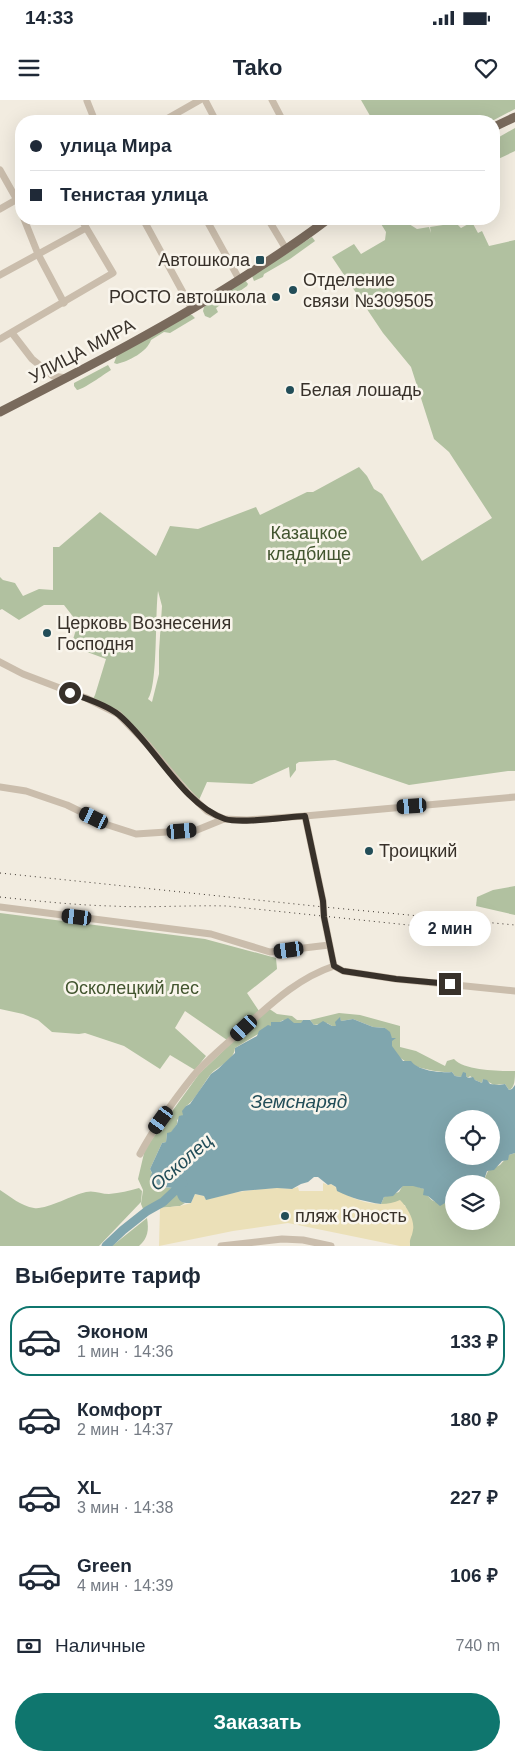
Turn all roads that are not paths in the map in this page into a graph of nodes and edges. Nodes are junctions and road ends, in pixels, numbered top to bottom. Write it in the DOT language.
graph roads {
  1 [pos="200,100"];
  2 [pos="205,100"];
  3 [pos="272,100"];
  4 [pos="87,102"];
  5 [pos="92,115"];
  6 [pos="174,115"];
  7 [pos="213,115"];
  8 [pos="280,115"];
  9 [pos="515,117"];
  10 [pos="500,124"];
  11 [pos="0,170"];
  12 [pos="15,192"];
  13 [pos="15,200"];
  14 [pos="0,209"];
  15 [pos="26,225"];
  16 [pos="84,225"];
  17 [pos="146,225"];
  18 [pos="209,225"];
  19 [pos="272,225"];
  20 [pos="320,225"];
  21 [pos="86,228"];
  22 [pos="286,249"];
  23 [pos="38,254"];
  24 [pos="0,275"];
  25 [pos="239,280"];
  26 [pos="64,303"];
  27 [pos="192,309"];
  28 [pos="12,333"];
  29 [pos="0,339"];
  30 [pos="66,378"];
  31 [pos="0,412"];
  32 [pos="0,662"];
  33 [pos="0,787"];
  34 [pos="515,797"];
  35 [pos="305,816"];
  36 [pos="224,819"];
  37 [pos="0,907"];
  38 [pos="329,945"];
  39 [pos="334,966"];
  40 [pos="515,991"];
  41 [pos="140,1154"];
  42 [pos="221,1246"];
  43 [pos="331,1246"];
  1 -- 6 [label="street"];
  2 -- 7 [label="street"];
  3 -- 8 [label="street"];
  4 -- 5 [label="street"];
  9 -- 10 [label="main road"];
  11 -- 12 [label="street"];
  13 -- 14 [label="street"];
  15 -- 23 [label="street"];
  16 -- 21 [label="street"];
  17 -- 27 [label="street"];
  18 -- 25 [label="street"];
  19 -- 22 [label="street"];
  20 -- 22 [label="main road, УЛИЦА МИРА"];
  21 -- 23 [label="street"];
  21 -- 26 [label="street"];
  22 -- 25 [label="main road, УЛИЦА МИРА"];
  23 -- 24 [label="street"];
  23 -- 26 [label="street"];
  25 -- 27 [label="main road, УЛИЦА МИРА"];
  26 -- 28 [label="street"];
  27 -- 30 [label="main road, УЛИЦА МИРА"];
  28 -- 29 [label="street"];
  28 -- 30 [label="street"];
  30 -- 31 [label="main road, УЛИЦА МИРА"];
  32 -- 36 [label="street"];
  33 -- 36 [label="street"];
  34 -- 35 [label="street"];
  35 -- 36 [label="street"];
  35 -- 38 [label="street"];
  37 -- 38 [label="street"];
  38 -- 39 [label="street"];
  39 -- 40 [label="street"];
  39 -- 41 [label="street"];
  42 -- 43 [label="street"];
}
